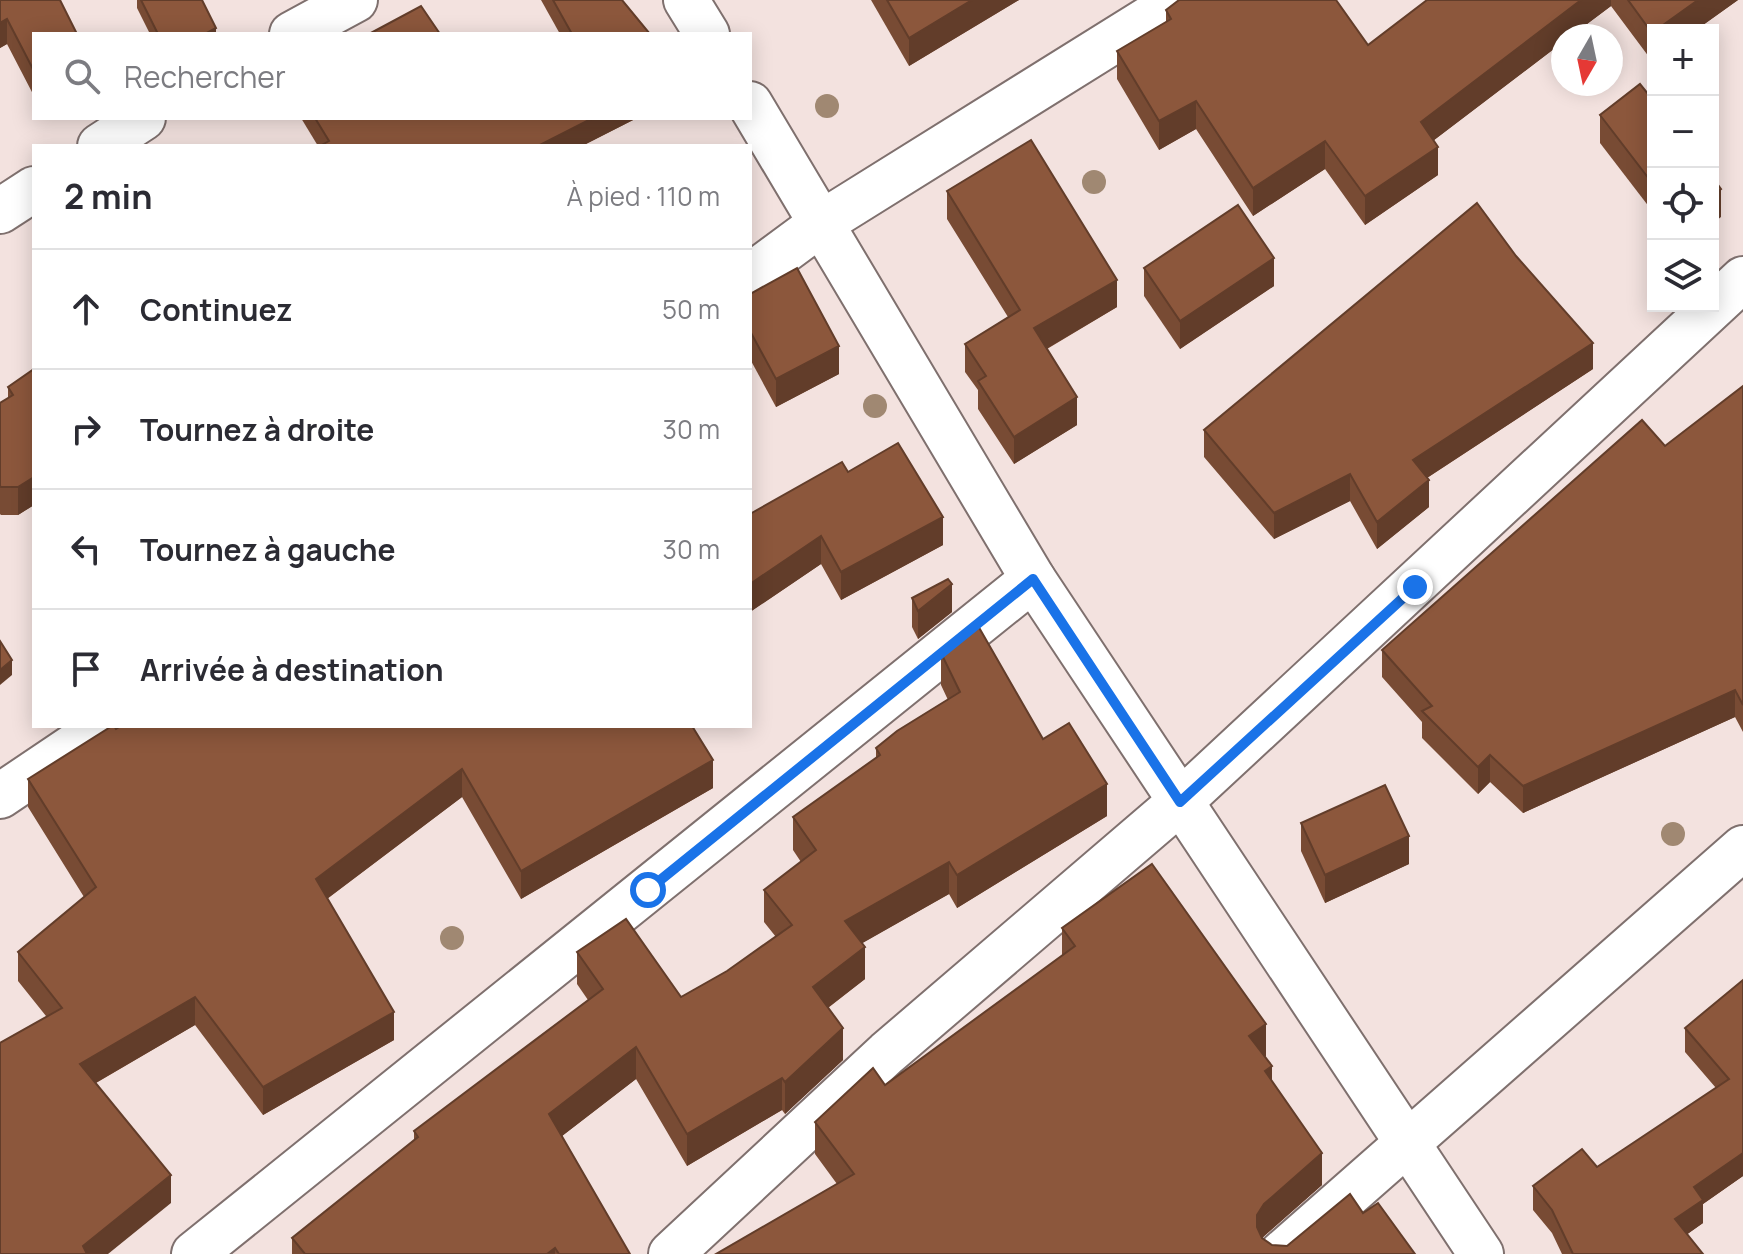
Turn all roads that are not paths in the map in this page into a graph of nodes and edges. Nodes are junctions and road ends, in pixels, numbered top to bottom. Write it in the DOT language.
graph roads {
  1 [pos="355,0"];
  2 [pos="686,0"];
  3 [pos="1179,0"];
  4 [pos="296,32"];
  5 [pos="706,32"];
  6 [pos="752,107"];
  7 [pos="140,120"];
  8 [pos="103,144"];
  9 [pos="32,190"];
  10 [pos="0,211"];
  11 [pos="823,222"];
  12 [pos="752,275"];
  13 [pos="1743,279"];
  14 [pos="1033,579"];
  15 [pos="101,728"];
  16 [pos="0,796"];
  17 [pos="1180,802"];
  18 [pos="1743,848"];
  19 [pos="1405,1144"];
  20 [pos="194,1254"];
  21 [pos="671,1254"];
  22 [pos="1281,1254"];
  23 [pos="1481,1254"];
  1 -- 4 [label="street"];
  2 -- 5 [label="street"];
  3 -- 11 [label="street"];
  6 -- 11 [label="street"];
  7 -- 8 [label="street"];
  9 -- 10 [label="street"];
  11 -- 12 [label="street"];
  11 -- 14 [label="street"];
  13 -- 17 [label="street"];
  14 -- 17 [label="street"];
  14 -- 20 [label="street"];
  15 -- 16 [label="street"];
  17 -- 19 [label="street"];
  17 -- 21 [label="street"];
  18 -- 19 [label="street"];
  19 -- 22 [label="street"];
  19 -- 23 [label="street"];
}
